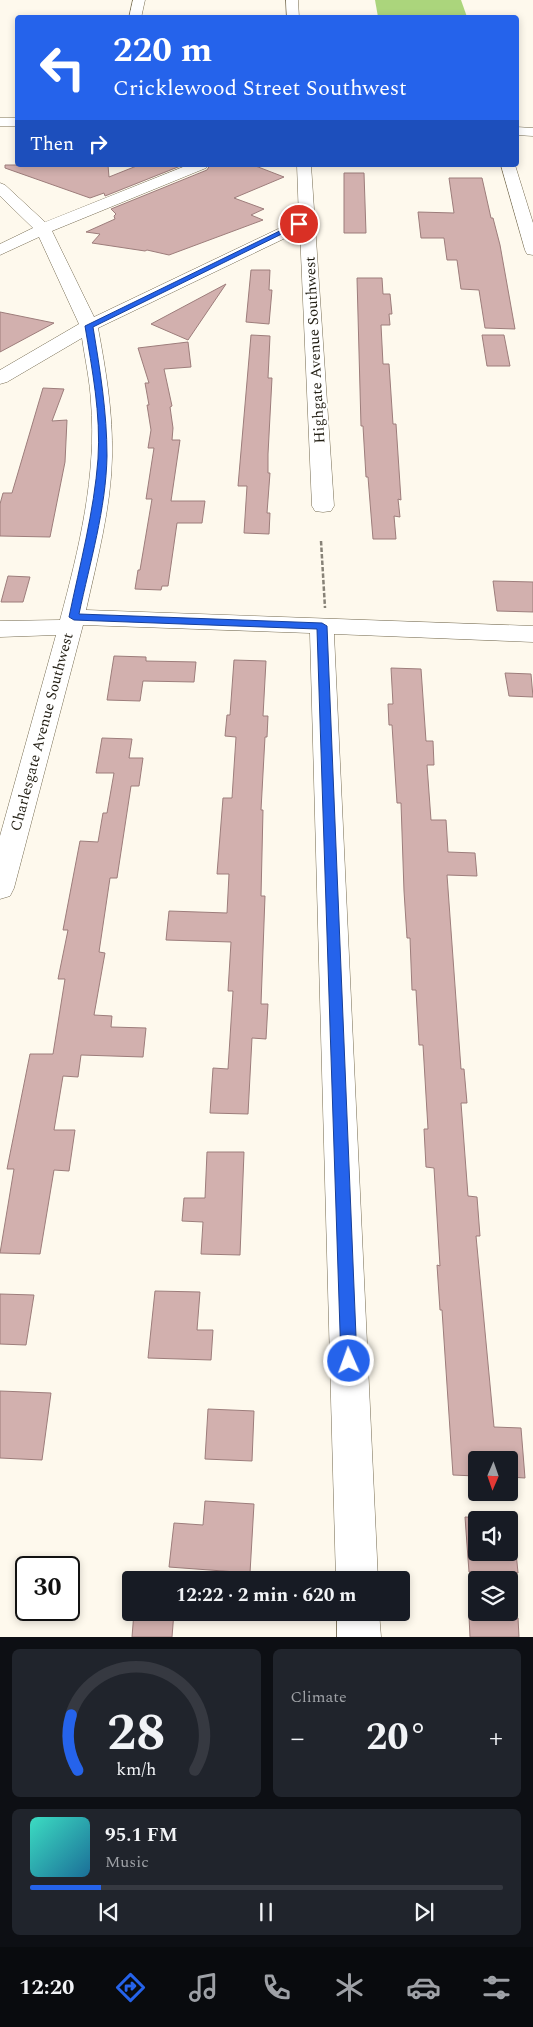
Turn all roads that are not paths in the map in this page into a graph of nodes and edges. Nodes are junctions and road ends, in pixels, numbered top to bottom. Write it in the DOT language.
graph roads {
  1 [pos="139,0"];
  2 [pos="292,0"];
  3 [pos="136,15"];
  4 [pos="293,15"];
  5 [pos="0,122"];
  6 [pos="15,122"];
  7 [pos="519,132"];
  8 [pos="533,132"];
  9 [pos="196,167"];
  10 [pos="304,167"];
  11 [pos="509,167"];
  12 [pos="0,188"];
  13 [pos="308,220"];
  14 [pos="44,229"];
  15 [pos="0,250"];
  16 [pos="533,250"];
  17 [pos="89,326"];
  18 [pos="0,378"];
  19 [pos="323,506"];
  20 [pos="324,620"];
  21 [pos="72,622"];
  22 [pos="0,629"];
  23 [pos="533,634"];
  24 [pos="0,888"];
  25 [pos="357,1571"];
  26 [pos="358,1621"];
  27 [pos="359,1637"];
  1 -- 3 [label="street"];
  2 -- 4 [label="street"];
  5 -- 6 [label="street"];
  7 -- 8 [label="street"];
  9 -- 14 [label="street"];
  10 -- 13 [label="street, Highgate Avenue Southwest"];
  11 -- 16 [label="street"];
  12 -- 14 [label="street, Charlesgate Avenue Southwest"];
  13 -- 17 [label="street"];
  13 -- 19 [label="street, Highgate Avenue Southwest"];
  14 -- 15 [label="street"];
  14 -- 17 [label="street, Charlesgate Avenue Southwest"];
  17 -- 18 [label="street"];
  17 -- 21 [label="street, Charlesgate Avenue Southwest"];
  20 -- 21 [label="street"];
  20 -- 23 [label="street"];
  20 -- 25 [label="street"];
  21 -- 22 [label="street"];
  21 -- 24 [label="street, Charlesgate Avenue Southwest"];
  26 -- 27 [label="street"];
}
